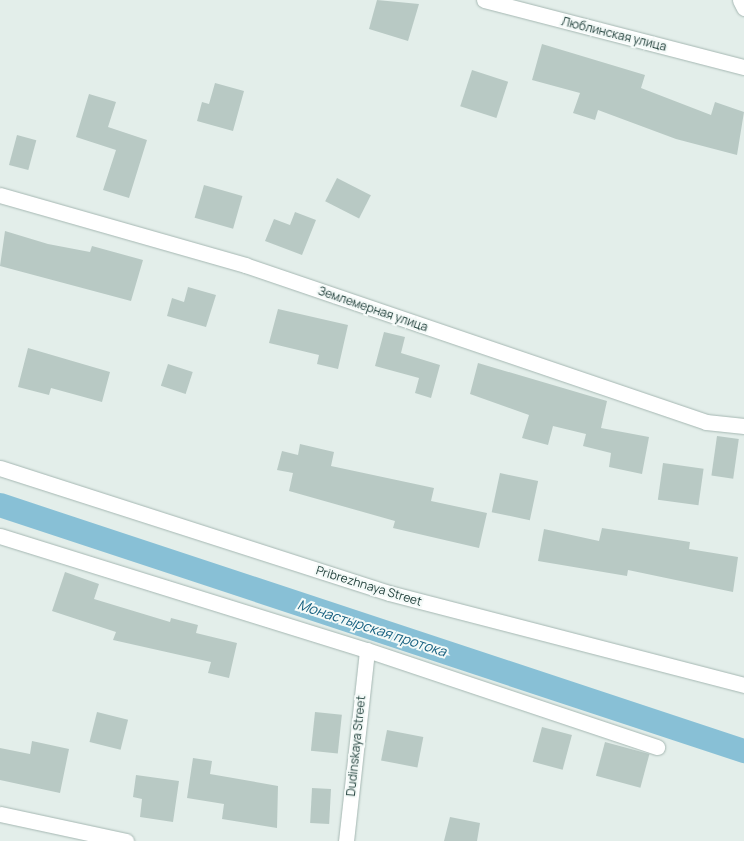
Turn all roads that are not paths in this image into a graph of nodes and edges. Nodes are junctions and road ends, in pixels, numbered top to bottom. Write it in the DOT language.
graph roads {
  1 [pos="484,0"];
  2 [pos="740,0"];
  3 [pos="744,8"];
  4 [pos="744,67"];
  5 [pos="0,195"];
  6 [pos="744,426"];
  7 [pos="0,468"];
  8 [pos="0,536"];
  9 [pos="367,650"];
  10 [pos="744,685"];
  11 [pos="657,747"];
  12 [pos="0,814"];
  13 [pos="126,841"];
  14 [pos="346,841"];
  1 -- 4 [label="street, Люблинская улица"];
  2 -- 3 [label="street"];
  5 -- 6 [label="street, Землемерная улица"];
  7 -- 10 [label="street, Pribrezhnaya Street"];
  8 -- 9 [label="street"];
  9 -- 11 [label="street"];
  9 -- 14 [label="street, Dudinskaya Street"];
  12 -- 13 [label="street"];
}
